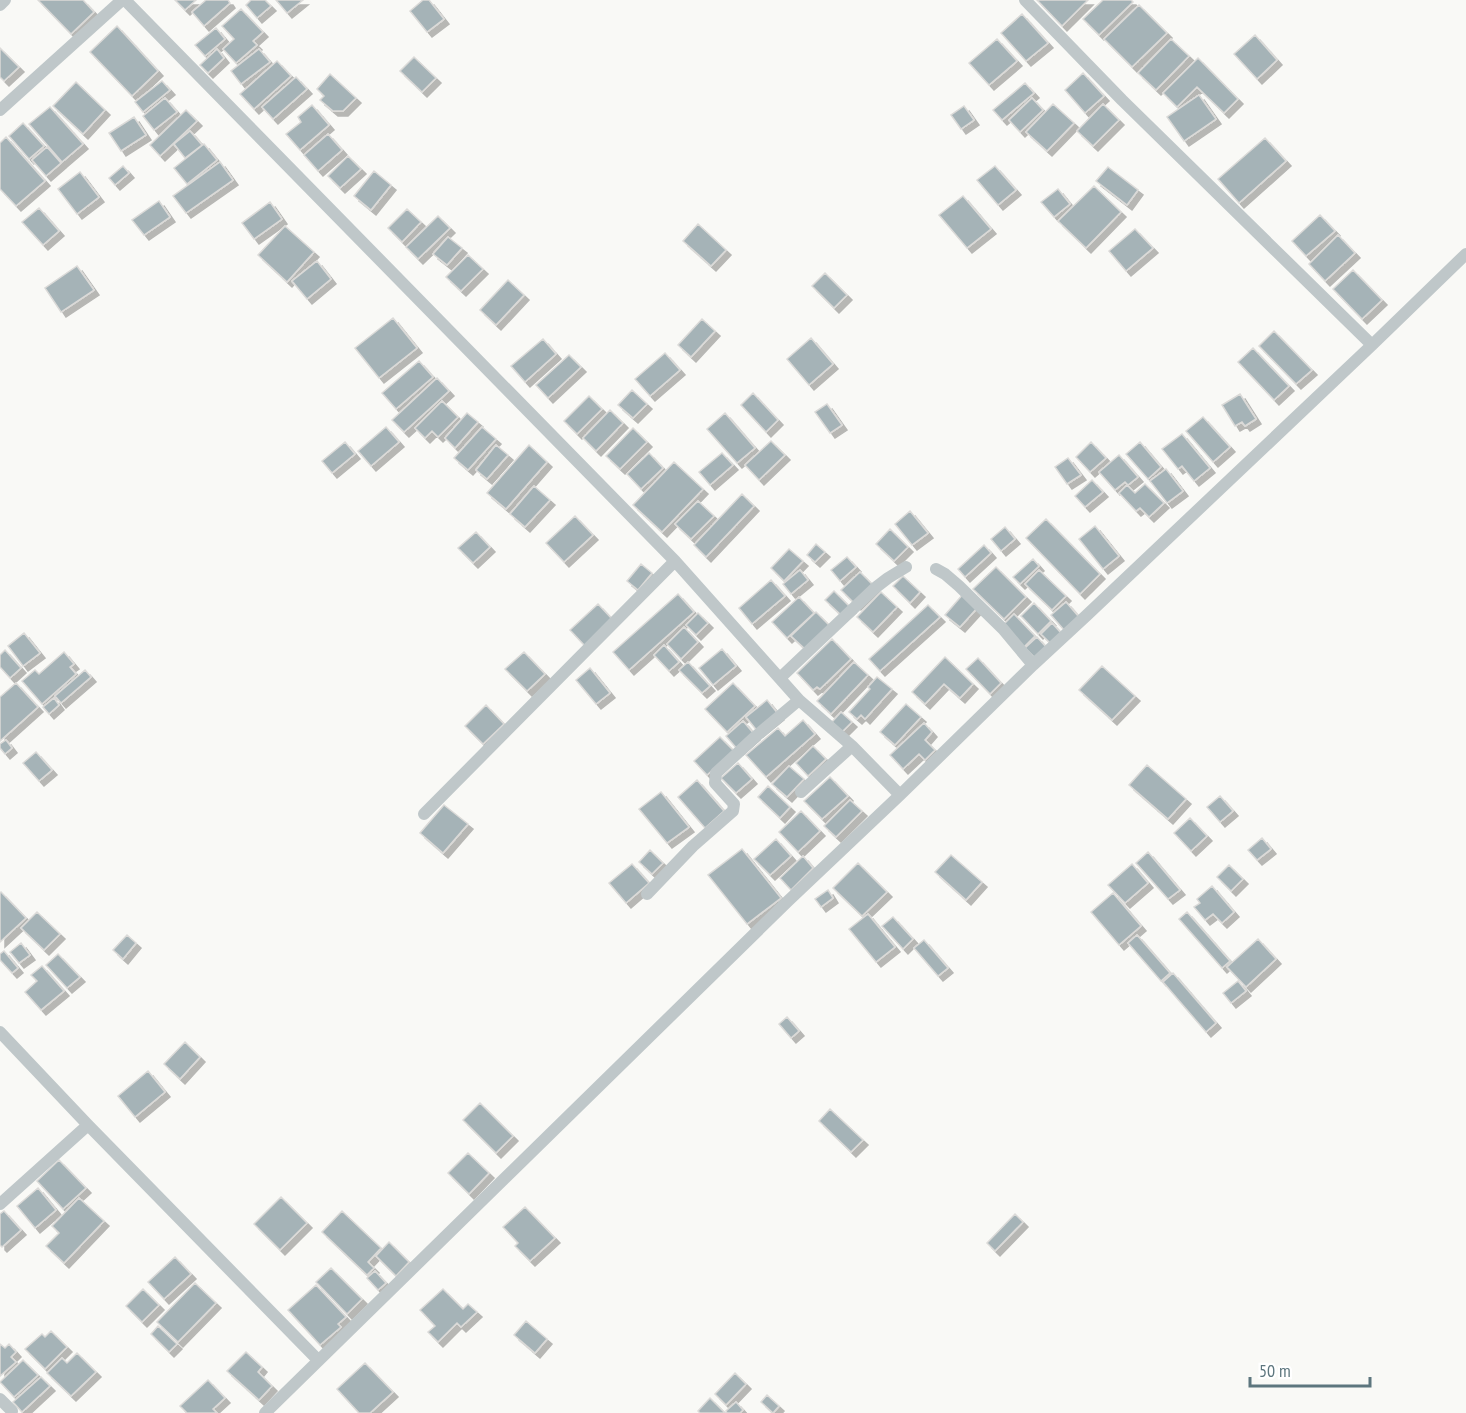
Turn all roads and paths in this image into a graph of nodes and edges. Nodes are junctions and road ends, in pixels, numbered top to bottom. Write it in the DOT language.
graph roads {
  1 [pos="5,0"];
  2 [pos="124,0"];
  3 [pos="1026,0"];
  4 [pos="0,5"];
  5 [pos="0,110"];
  6 [pos="1466,254"];
  7 [pos="1372,345"];
  8 [pos="675,561"];
  9 [pos="906,567"];
  10 [pos="936,569"];
  11 [pos="1033,665"];
  12 [pos="780,678"];
  13 [pos="799,700"];
  14 [pos="852,746"];
  15 [pos="801,792"];
  16 [pos="900,795"];
  17 [pos="424,814"];
  18 [pos="647,894"];
  19 [pos="0,1032"];
  20 [pos="88,1125"];
  21 [pos="0,1204"];
  22 [pos="318,1360"];
  23 [pos="0,1399"];
  24 [pos="12,1412"];
  25 [pos="266,1413"];
  1 -- 4 [label="street"];
  2 -- 5 [label="street"];
  2 -- 8 [label="street"];
  3 -- 7 [label="street"];
  6 -- 7 [label="street"];
  7 -- 11 [label="street"];
  8 -- 12 [label="street"];
  8 -- 17 [label="street"];
  9 -- 12 [label="street"];
  10 -- 11 [label="street"];
  11 -- 16 [label="street"];
  12 -- 13 [label="street"];
  13 -- 14 [label="street"];
  13 -- 18 [label="street"];
  14 -- 15 [label="street"];
  14 -- 16 [label="street"];
  16 -- 22 [label="street"];
  19 -- 20 [label="street"];
  20 -- 21 [label="street"];
  20 -- 22 [label="street"];
  22 -- 25 [label="street"];
  23 -- 24 [label="street"];
}
